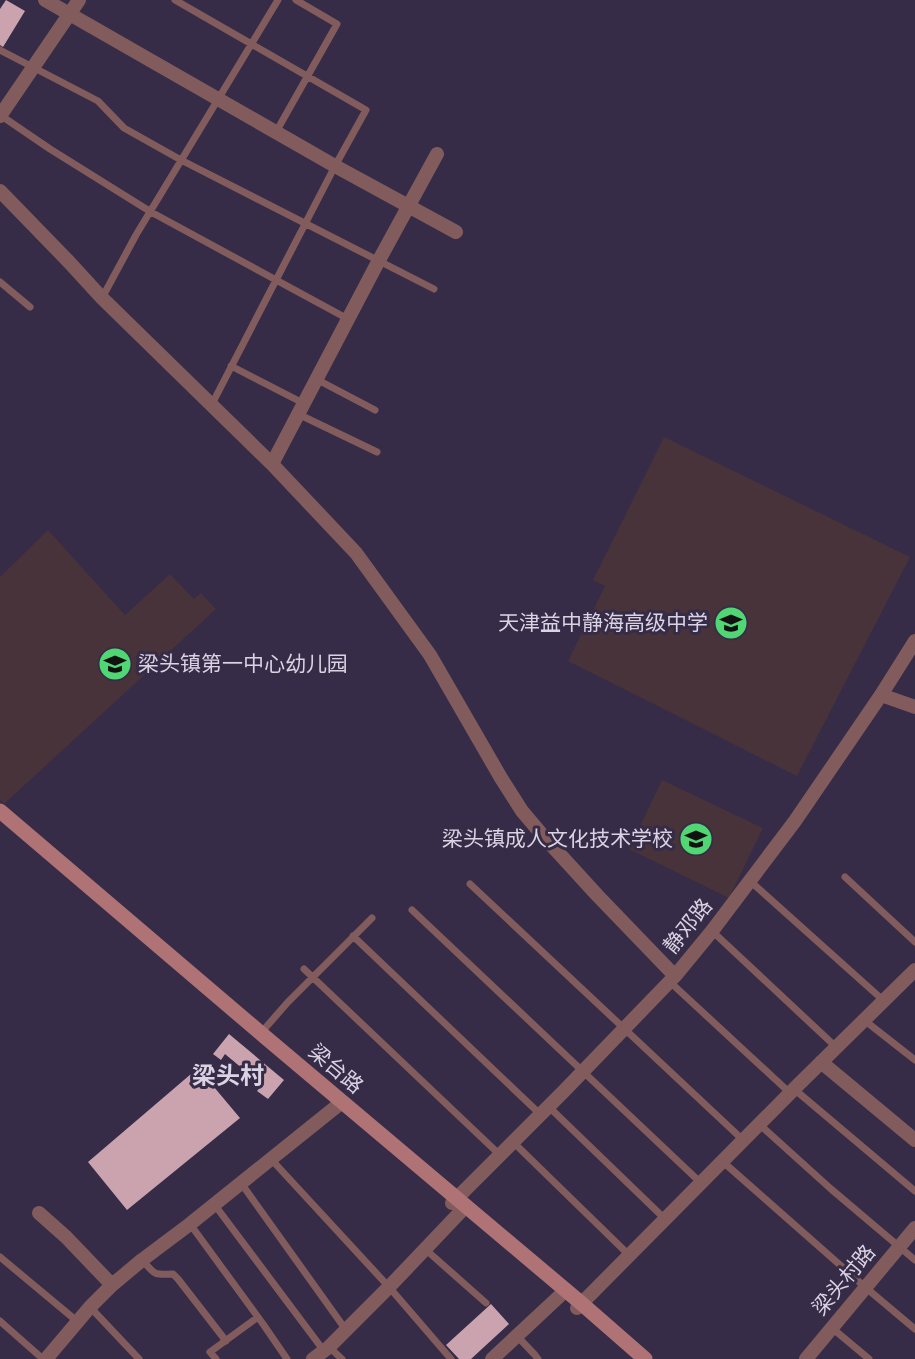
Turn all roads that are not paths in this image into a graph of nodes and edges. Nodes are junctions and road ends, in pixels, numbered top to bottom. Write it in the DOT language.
graph roads {
  1 [pos="45,0"];
  2 [pos="80,0"];
  3 [pos="176,0"];
  4 [pos="278,0"];
  5 [pos="296,0"];
  6 [pos="69,15"];
  7 [pos="251,44"];
  8 [pos="0,50"];
  9 [pos="33,67"];
  10 [pos="307,76"];
  11 [pos="218,99"];
  12 [pos="0,115"];
  13 [pos="276,132"];
  14 [pos="437,154"];
  15 [pos="181,160"];
  16 [pos="335,166"];
  17 [pos="0,191"];
  18 [pos="408,207"];
  19 [pos="151,212"];
  20 [pos="305,224"];
  21 [pos="456,232"];
  22 [pos="378,262"];
  23 [pos="276,280"];
  24 [pos="0,282"];
  25 [pos="434,289"];
  26 [pos="102,298"];
  27 [pos="30,307"];
  28 [pos="348,319"];
  29 [pos="231,366"];
  30 [pos="316,379"];
  31 [pos="212,404"];
  32 [pos="301,409"];
  33 [pos="375,410"];
  34 [pos="377,452"];
  35 [pos="272,464"];
  36 [pos="915,640"];
  37 [pos="881,695"];
  38 [pos="915,707"];
  39 [pos="0,811"];
  40 [pos="0,820"];
  41 [pos="845,877"];
  42 [pos="750,881"];
  43 [pos="470,884"];
  44 [pos="412,910"];
  45 [pos="372,918"];
  46 [pos="712,931"];
  47 [pos="353,936"];
  48 [pos="915,942"];
  49 [pos="304,969"];
  50 [pos="914,972"];
  51 [pos="312,977"];
  52 [pos="673,979"];
  53 [pos="884,1001"];
  54 [pos="864,1020"];
  55 [pos="624,1029"];
  56 [pos="258,1036"];
  57 [pos="836,1047"];
  58 [pos="915,1060"];
  59 [pos="821,1062"];
  60 [pos="583,1072"];
  61 [pos="792,1091"];
  62 [pos="339,1104"];
  63 [pos="545,1111"];
  64 [pos="759,1124"];
  65 [pos="743,1140"];
  66 [pos="915,1140"];
  67 [pos="513,1142"];
  68 [pos="500,1155"];
  69 [pos="270,1158"];
  70 [pos="722,1161"];
  71 [pos="701,1182"];
  72 [pos="241,1183"];
  73 [pos="915,1191"];
  74 [pos="214,1204"];
  75 [pos="459,1204"];
  76 [pos="39,1213"];
  77 [pos="665,1218"];
  78 [pos="190,1224"];
  79 [pos="915,1228"];
  80 [pos="899,1247"];
  81 [pos="425,1249"];
  82 [pos="629,1255"];
  83 [pos="0,1257"];
  84 [pos="142,1260"];
  85 [pos="915,1260"];
  86 [pos="112,1285"];
  87 [pos="389,1287"];
  88 [pos="866,1287"];
  89 [pos="564,1293"];
  90 [pos="486,1303"];
  91 [pos="579,1305"];
  92 [pos="90,1307"];
  93 [pos="258,1317"];
  94 [pos="0,1321"];
  95 [pos="78,1322"];
  96 [pos="832,1328"];
  97 [pos="915,1329"];
  98 [pos="346,1330"];
  99 [pos="517,1336"];
  100 [pos="226,1341"];
  101 [pos="322,1352"];
  102 [pos="44,1359"];
  103 [pos="139,1359"];
  104 [pos="216,1359"];
  105 [pos="287,1359"];
  106 [pos="342,1359"];
  107 [pos="451,1359"];
  108 [pos="492,1359"];
  109 [pos="538,1359"];
  110 [pos="634,1359"];
  111 [pos="645,1359"];
  112 [pos="806,1359"];
  113 [pos="869,1359"];
  1 -- 6 [label="street"];
  2 -- 6 [label="street"];
  3 -- 7 [label="lane"];
  4 -- 7 [label="lane"];
  5 -- 10 [label="lane"];
  6 -- 9 [label="street"];
  6 -- 11 [label="street"];
  7 -- 10 [label="lane"];
  7 -- 11 [label="lane"];
  8 -- 9 [label="lane"];
  9 -- 12 [label="street"];
  9 -- 15 [label="lane"];
  10 -- 13 [label="lane"];
  10 -- 16 [label="lane"];
  11 -- 13 [label="street"];
  11 -- 15 [label="lane"];
  12 -- 19 [label="lane"];
  13 -- 16 [label="street"];
  14 -- 18 [label="street"];
  15 -- 19 [label="lane"];
  15 -- 20 [label="lane"];
  16 -- 18 [label="street"];
  16 -- 20 [label="lane"];
  17 -- 26 [label="street"];
  18 -- 21 [label="street"];
  18 -- 22 [label="street"];
  19 -- 23 [label="lane"];
  19 -- 26 [label="lane"];
  20 -- 22 [label="lane"];
  20 -- 23 [label="lane"];
  22 -- 25 [label="lane"];
  22 -- 28 [label="street"];
  23 -- 28 [label="lane"];
  23 -- 29 [label="lane"];
  24 -- 27 [label="lane"];
  26 -- 31 [label="street"];
  28 -- 30 [label="street"];
  29 -- 31 [label="lane"];
  29 -- 32 [label="lane"];
  30 -- 32 [label="street"];
  30 -- 33 [label="lane"];
  31 -- 35 [label="street"];
  32 -- 34 [label="lane"];
  32 -- 35 [label="street"];
  35 -- 52 [label="street"];
  36 -- 37 [label="street, 静邓路"];
  37 -- 38 [label="street"];
  37 -- 42 [label="street, 静邓路"];
  39 -- 56 [label="main road, 梁台路"];
  40 -- 56 [label="main road, 梁台路"];
  41 -- 48 [label="lane"];
  42 -- 46 [label="street, 静邓路"];
  42 -- 53 [label="lane"];
  43 -- 55 [label="lane"];
  44 -- 60 [label="lane"];
  45 -- 47 [label="lane"];
  46 -- 52 [label="street, 静邓路"];
  46 -- 57 [label="lane"];
  47 -- 51 [label="lane"];
  47 -- 63 [label="lane"];
  49 -- 51 [label="lane"];
  50 -- 53 [label="street"];
  51 -- 56 [label="lane"];
  51 -- 68 [label="lane"];
  52 -- 55 [label="street, 静邓路"];
  52 -- 61 [label="lane"];
  53 -- 54 [label="street"];
  54 -- 57 [label="street"];
  54 -- 58 [label="lane"];
  55 -- 60 [label="street, 静邓路"];
  55 -- 65 [label="lane"];
  56 -- 62 [label="main road, 梁台路"];
  57 -- 59 [label="street"];
  59 -- 61 [label="street"];
  59 -- 66 [label="street"];
  60 -- 63 [label="street, 静邓路"];
  60 -- 71 [label="lane"];
  61 -- 64 [label="street"];
  61 -- 73 [label="lane"];
  62 -- 69 [label="street"];
  62 -- 75 [label="main road, 梁台路"];
  63 -- 67 [label="street, 静邓路"];
  63 -- 77 [label="lane"];
  64 -- 65 [label="street"];
  64 -- 80 [label="lane"];
  65 -- 70 [label="street"];
  67 -- 68 [label="street, 静邓路"];
  67 -- 82 [label="lane"];
  68 -- 75 [label="street, 静邓路"];
  69 -- 72 [label="street"];
  69 -- 87 [label="lane"];
  70 -- 71 [label="street"];
  70 -- 88 [label="lane"];
  71 -- 77 [label="street"];
  72 -- 74 [label="street"];
  72 -- 98 [label="lane"];
  74 -- 78 [label="street"];
  74 -- 101 [label="lane"];
  75 -- 81 [label="street, 静邓路"];
  75 -- 89 [label="main road, 梁台路"];
  76 -- 86 [label="street"];
  77 -- 82 [label="street"];
  78 -- 84 [label="street"];
  78 -- 93 [label="lane"];
  79 -- 80 [label="street, 梁头村路"];
  80 -- 85 [label="lane"];
  80 -- 88 [label="street, 梁头村路"];
  81 -- 87 [label="street, 静邓路"];
  81 -- 90 [label="lane"];
  82 -- 91 [label="street"];
  83 -- 95 [label="lane"];
  84 -- 86 [label="street"];
  84 -- 100 [label="lane"];
  86 -- 92 [label="street"];
  87 -- 98 [label="street, 静邓路"];
  87 -- 107 [label="lane"];
  88 -- 96 [label="street, 梁头村路"];
  88 -- 97 [label="lane"];
  89 -- 91 [label="main road, 梁台路"];
  89 -- 99 [label="street"];
  91 -- 110 [label="main road, 梁台路"];
  91 -- 111 [label="main road, 梁台路"];
  92 -- 95 [label="street"];
  92 -- 103 [label="lane"];
  93 -- 100 [label="lane"];
  93 -- 105 [label="lane"];
  94 -- 102 [label="lane"];
  95 -- 102 [label="street"];
  96 -- 112 [label="street, 梁头村路"];
  96 -- 113 [label="lane"];
  98 -- 101 [label="street, 静邓路"];
  99 -- 108 [label="street"];
  99 -- 109 [label="lane"];
  100 -- 104 [label="lane"];
  101 -- 106 [label="lane"];
}
